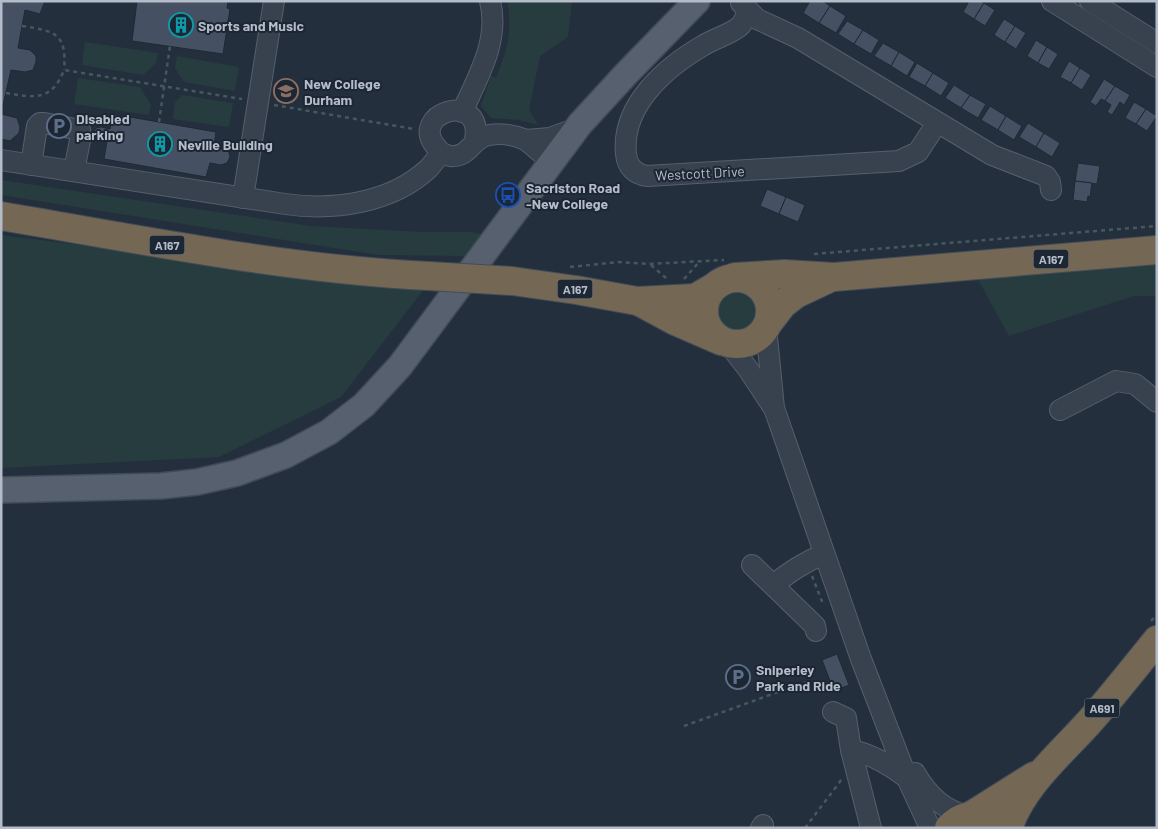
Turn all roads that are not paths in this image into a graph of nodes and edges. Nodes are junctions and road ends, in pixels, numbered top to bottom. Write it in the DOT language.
graph roads {
  1 [pos="274,1"];
  2 [pos="490,1"];
  3 [pos="697,1"];
  4 [pos="1052,1"];
  5 [pos="1090,1"];
  6 [pos="744,6"];
  7 [pos="1157,44"];
  8 [pos="1156,64"];
  9 [pos="462,112"];
  10 [pos="937,123"];
  11 [pos="577,128"];
  12 [pos="475,140"];
  13 [pos="526,140"];
  14 [pos="441,152"];
  15 [pos="1,160"];
  16 [pos="550,162"];
  17 [pos="31,165"];
  18 [pos="74,171"];
  19 [pos="1052,177"];
  20 [pos="243,198"];
  21 [pos="1,216"];
  22 [pos="1157,250"];
  23 [pos="726,274"];
  24 [pos="834,277"];
  25 [pos="637,301"];
  26 [pos="768,325"];
  27 [pos="725,342"];
  28 [pos="1157,402"];
  29 [pos="774,408"];
  30 [pos="1060,410"];
  31 [pos="1,490"];
  32 [pos="815,558"];
  33 [pos="752,565"];
  34 [pos="773,585"];
  35 [pos="816,631"];
  36 [pos="1157,640"];
  37 [pos="833,712"];
  38 [pos="888,726"];
  39 [pos="851,750"];
  40 [pos="1042,771"];
  41 [pos="907,778"];
  42 [pos="963,820"];
  43 [pos="871,828"];
  44 [pos="930,828"];
  45 [pos="998,828"];
  46 [pos="1008,828"];
  1 -- 20 [label="street"];
  2 -- 9 [label="street"];
  3 -- 11 [label="main road"];
  4 -- 8 [label="street"];
  5 -- 7 [label="street"];
  6 -- 10 [label="street, Westcott Drive"];
  6 -- 10 [label="street, Westcott Drive"];
  9 -- 12 [label="street"];
  9 -- 14 [label="street"];
  10 -- 19 [label="street, Westcott Drive"];
  11 -- 13 [label="street"];
  11 -- 16 [label="main road"];
  12 -- 13 [label="street"];
  12 -- 14 [label="street"];
  13 -- 16 [label="street"];
  14 -- 20 [label="street"];
  15 -- 17 [label="street"];
  16 -- 31 [label="main road"];
  17 -- 18 [label="street"];
  17 -- 18 [label="street"];
  18 -- 20 [label="street"];
  21 -- 25 [label="highway, A167, bridge"];
  22 -- 24 [label="highway, A167"];
  23 -- 24 [label="highway, A167"];
  23 -- 25 [label="highway, A167"];
  23 -- 26 [label="highway"];
  23 -- 27 [label="highway"];
  24 -- 26 [label="highway, A167"];
  25 -- 27 [label="highway, A167"];
  26 -- 27 [label="highway"];
  26 -- 29 [label="street"];
  27 -- 29 [label="street"];
  28 -- 30 [label="street"];
  29 -- 32 [label="street"];
  32 -- 34 [label="street"];
  32 -- 38 [label="street"];
  33 -- 34 [label="street"];
  34 -- 35 [label="street"];
  36 -- 40 [label="highway, A691"];
  37 -- 39 [label="street"];
  38 -- 41 [label="street"];
  38 -- 42 [label="street"];
  39 -- 41 [label="street"];
  39 -- 43 [label="street"];
  40 -- 42 [label="highway, A691"];
  40 -- 46 [label="highway, A691"];
  41 -- 44 [label="street"];
  42 -- 45 [label="highway"];
}
